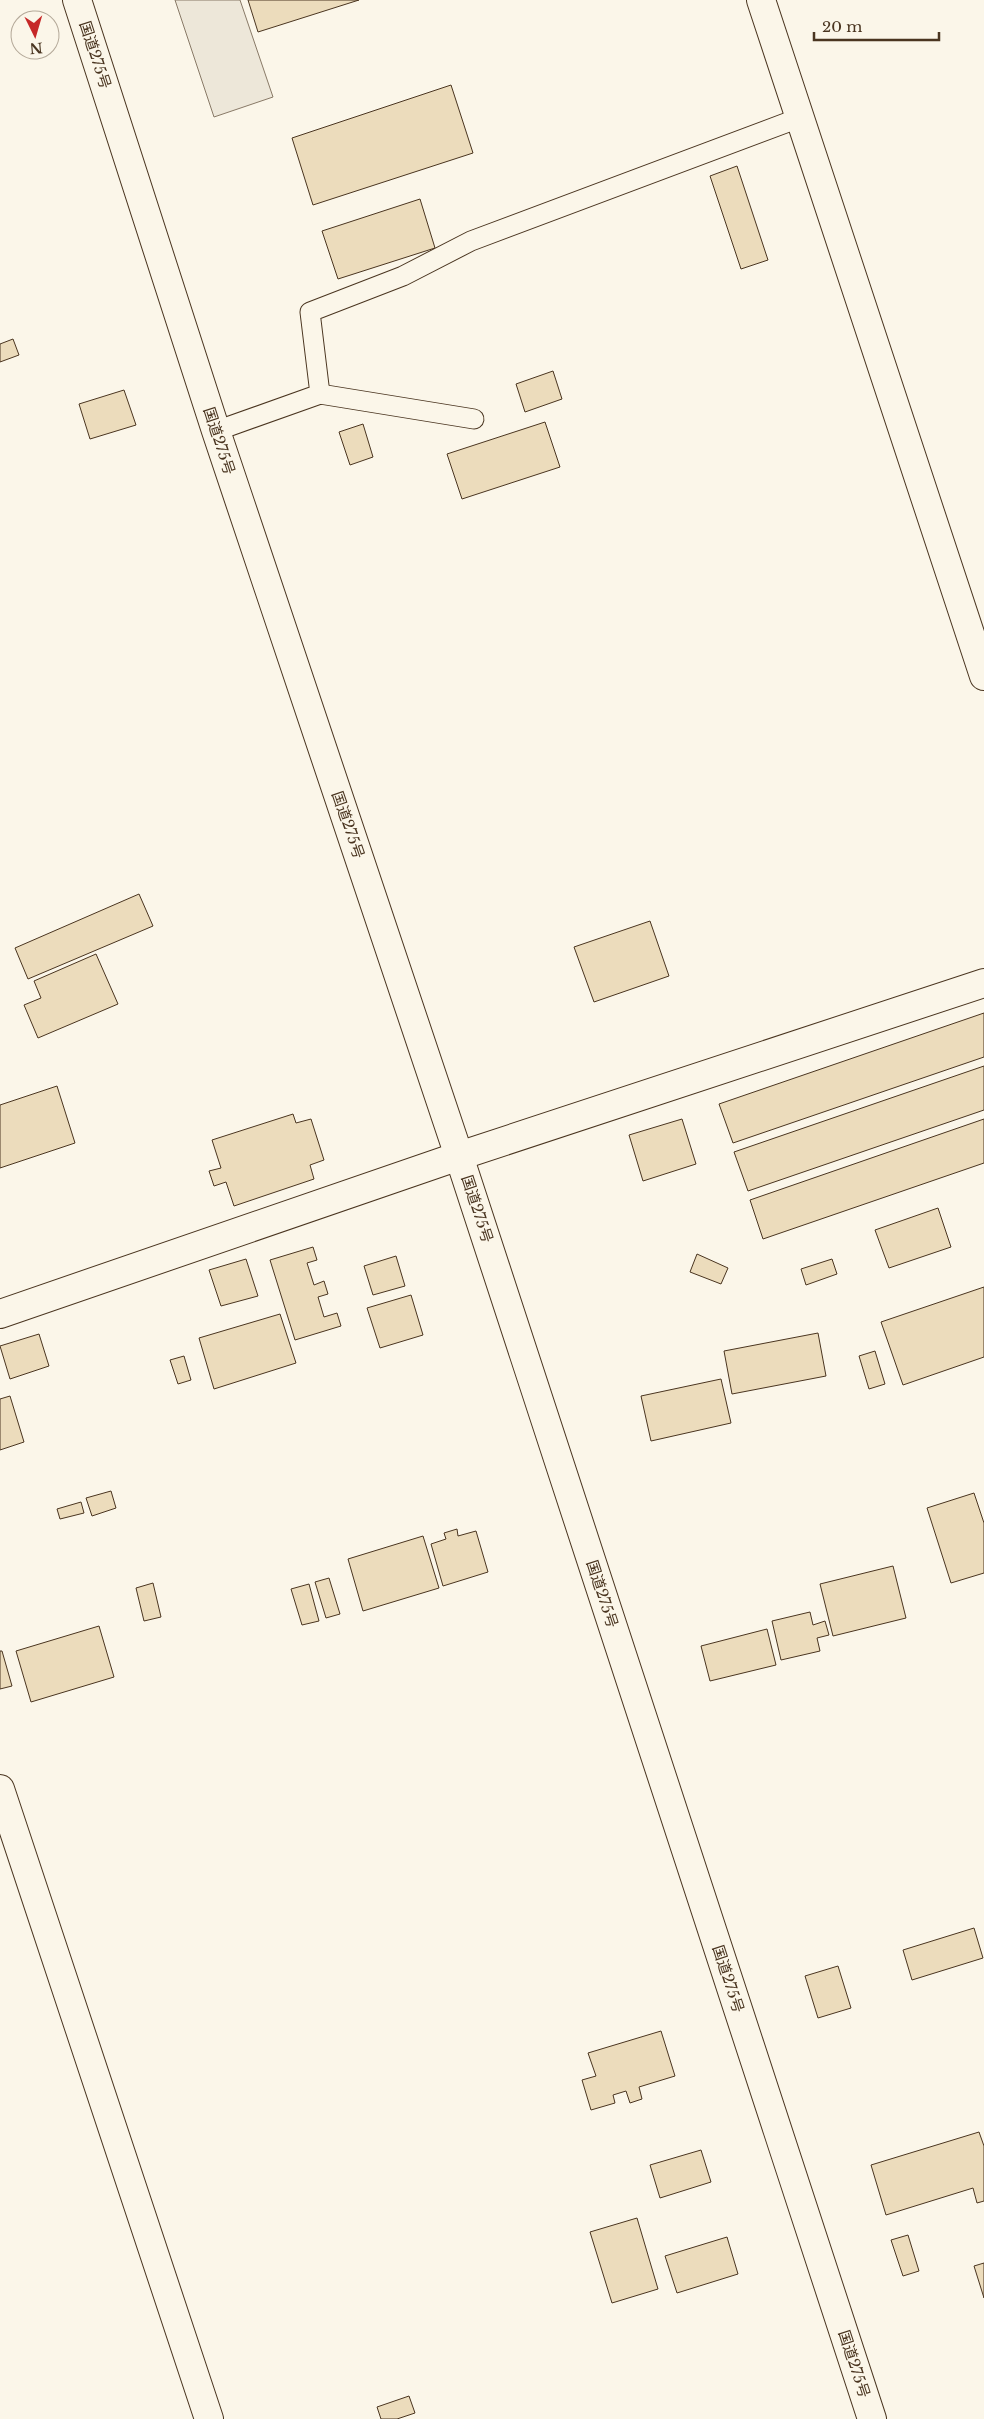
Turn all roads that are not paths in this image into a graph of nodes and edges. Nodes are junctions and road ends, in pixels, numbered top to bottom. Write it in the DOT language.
graph roads {
  1 [pos="77,0"];
  2 [pos="761,0"];
  3 [pos="800,118"];
  4 [pos="320,394"];
  5 [pos="474,419"];
  6 [pos="216,431"];
  7 [pos="984,676"];
  8 [pos="984,984"];
  9 [pos="459,1156"];
  10 [pos="0,1314"];
  11 [pos="0,1789"];
  12 [pos="208,2419"];
  13 [pos="872,2419"];
  1 -- 6 [label="main road, 国道275号"];
  2 -- 3 [label="main road"];
  3 -- 4 [label="lane"];
  3 -- 7 [label="main road"];
  4 -- 5 [label="lane"];
  4 -- 6 [label="lane"];
  6 -- 9 [label="main road, 国道275号"];
  8 -- 9 [label="main road"];
  9 -- 10 [label="main road"];
  9 -- 13 [label="main road, 国道275号"];
  11 -- 12 [label="main road"];
}
